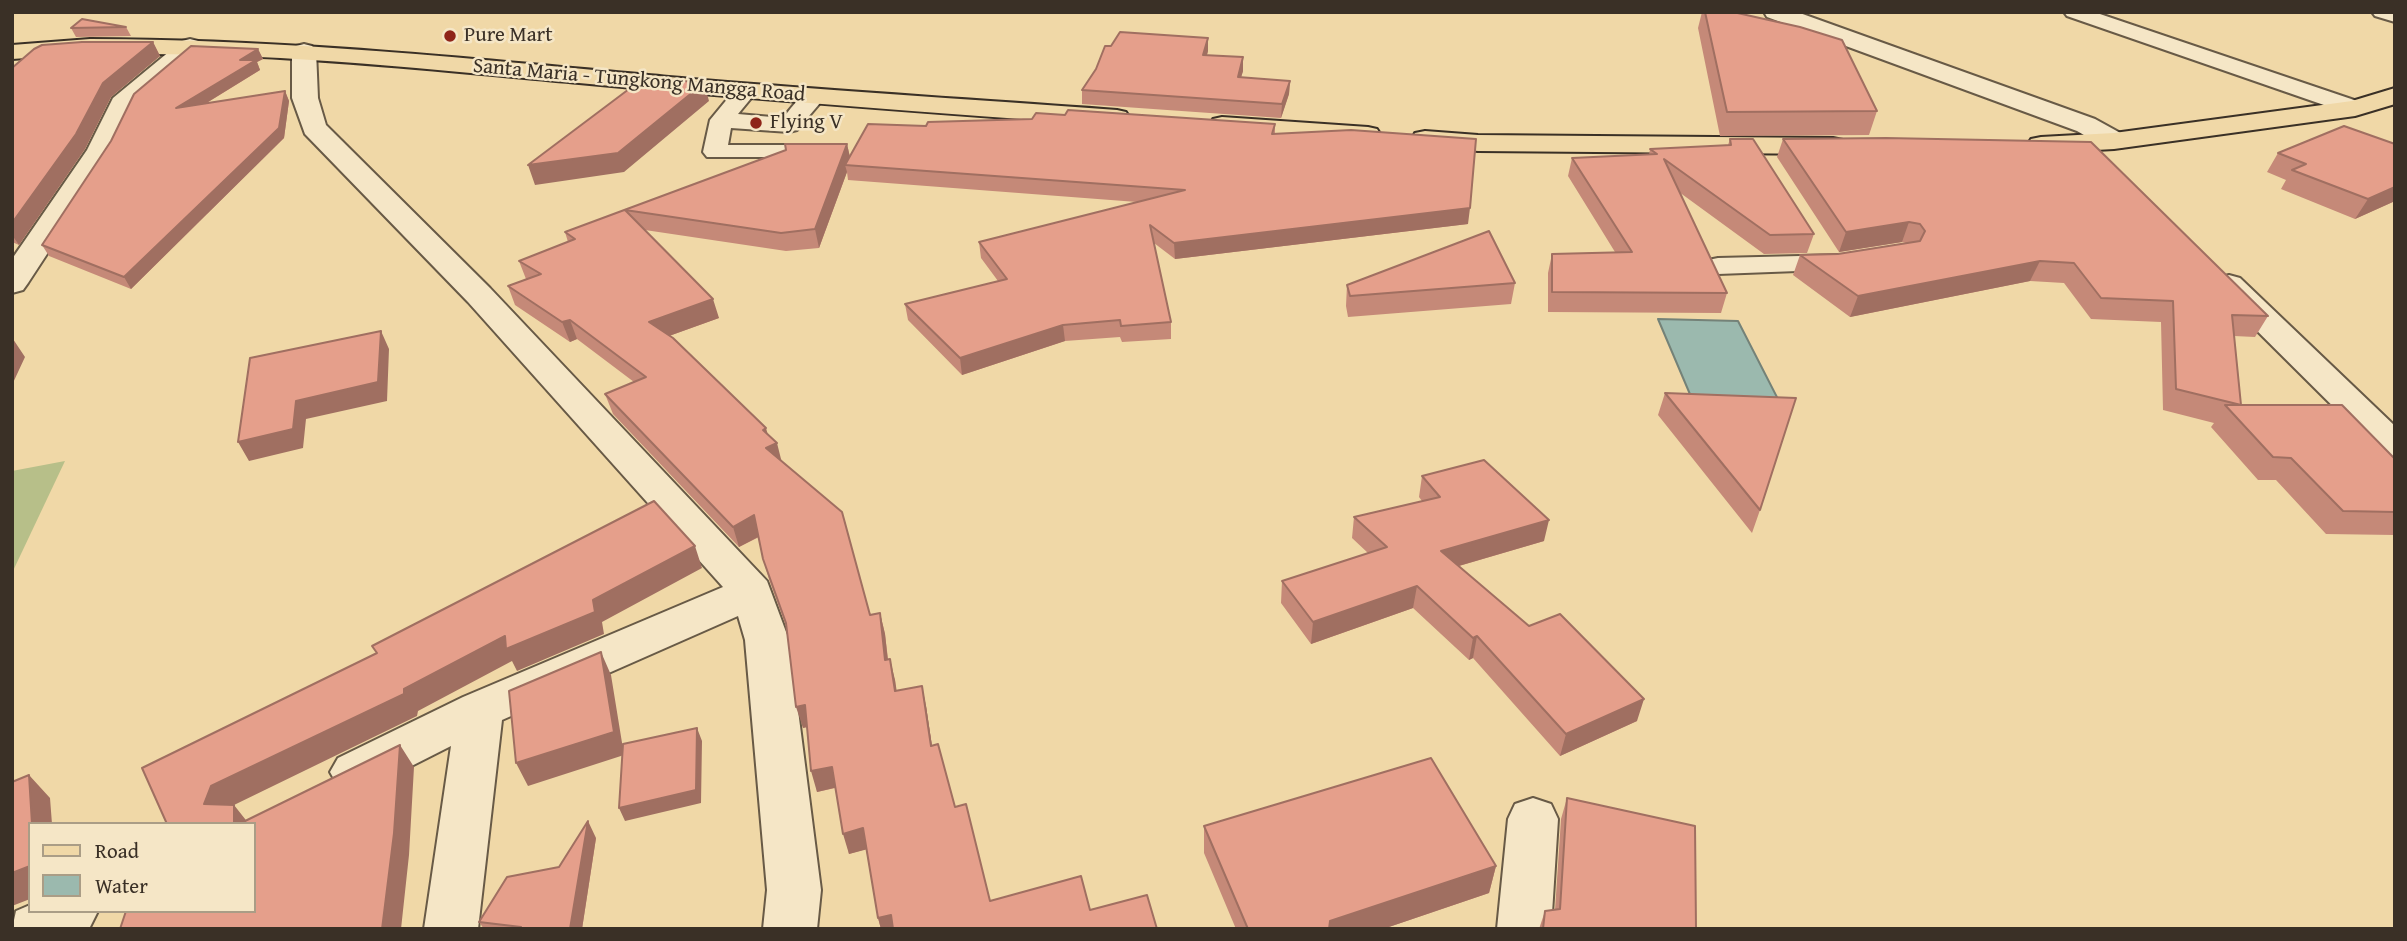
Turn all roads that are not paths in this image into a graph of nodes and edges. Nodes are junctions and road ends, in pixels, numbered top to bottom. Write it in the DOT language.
graph roads {
  1 [pos="1775,12"];
  2 [pos="1818,12"];
  3 [pos="2074,12"];
  4 [pos="2382,12"];
  5 [pos="2395,16"];
  6 [pos="190,46"];
  7 [pos="304,51"];
  8 [pos="12,52"];
  9 [pos="746,91"];
  10 [pos="815,96"];
  11 [pos="2395,96"];
  12 [pos="2356,108"];
  13 [pos="721,120"];
  14 [pos="1147,120"];
  15 [pos="791,124"];
  16 [pos="1202,124"];
  17 [pos="2095,137"];
  18 [pos="2017,145"];
  19 [pos="1852,146"];
  20 [pos="1756,147"];
  21 [pos="783,150"];
  22 [pos="846,153"];
  23 [pos="1771,170"];
  24 [pos="2115,174"];
  25 [pos="1815,241"];
  26 [pos="1866,259"];
  27 [pos="2205,261"];
  28 [pos="1830,264"];
  29 [pos="1718,266"];
  30 [pos="12,283"];
  31 [pos="2395,446"];
  32 [pos="752,592"];
  33 [pos="480,710"];
  34 [pos="322,788"];
  35 [pos="1533,818"];
  36 [pos="67,913"];
  37 [pos="35,929"];
  38 [pos="452,929"];
  39 [pos="790,929"];
  40 [pos="1524,929"];
  1 -- 17 [label="street"];
  2 -- 17 [label="street"];
  3 -- 12 [label="lane"];
  4 -- 5 [label="lane"];
  6 -- 7 [label="main road, Santa Maria - Tungkong Mangga Road"];
  6 -- 8 [label="main road, Santa Maria - Tungkong Mangga Road"];
  6 -- 30 [label="street"];
  7 -- 9 [label="main road, Santa Maria - Tungkong Mangga Road"];
  7 -- 32 [label="street"];
  9 -- 10 [label="main road, Santa Maria - Tungkong Mangga Road"];
  9 -- 13 [label="lane"];
  10 -- 14 [label="main road, Santa Maria - Tungkong Mangga Road"];
  10 -- 15 [label="lane"];
  11 -- 12 [label="main road"];
  12 -- 17 [label="main road"];
  13 -- 15 [label="lane"];
  13 -- 21 [label="lane"];
  15 -- 21 [label="lane"];
  16 -- 20 [label="main road"];
  17 -- 18 [label="main road"];
  17 -- 24 [label="street"];
  19 -- 20 [label="main road"];
  20 -- 23 [label="lane"];
  21 -- 22 [label="lane"];
  25 -- 28 [label="lane"];
  26 -- 28 [label="lane"];
  27 -- 31 [label="street"];
  28 -- 29 [label="lane"];
  32 -- 33 [label="street"];
  32 -- 39 [label="street"];
  33 -- 34 [label="street"];
  33 -- 38 [label="street"];
  35 -- 40 [label="street"];
  36 -- 37 [label="street"];
}
